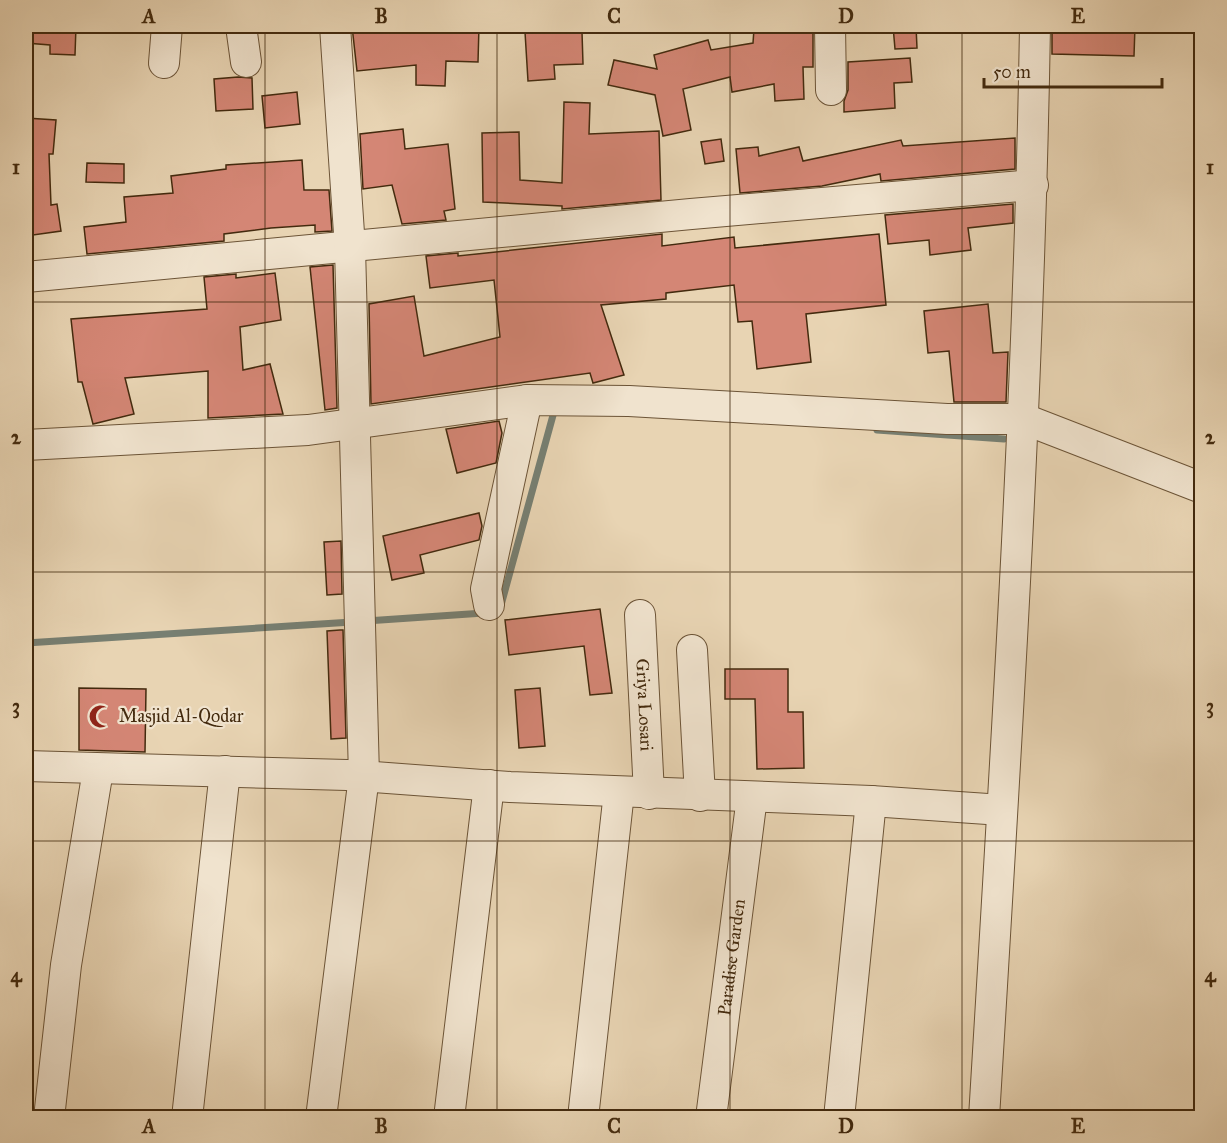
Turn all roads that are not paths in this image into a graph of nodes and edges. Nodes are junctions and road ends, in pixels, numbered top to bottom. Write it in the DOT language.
graph roads {
  1 [pos="167,26"];
  2 [pos="241,26"];
  3 [pos="335,26"];
  4 [pos="830,26"];
  5 [pos="1035,26"];
  6 [pos="246,62"];
  7 [pos="164,63"];
  8 [pos="831,90"];
  9 [pos="1033,185"];
  10 [pos="350,248"];
  11 [pos="26,278"];
  12 [pos="527,400"];
  13 [pos="1024,419"];
  14 [pos="355,426"];
  15 [pos="26,445"];
  16 [pos="1202,488"];
  17 [pos="489,605"];
  18 [pos="640,615"];
  19 [pos="692,650"];
  20 [pos="26,766"];
  21 [pos="98,770"];
  22 [pos="225,771"];
  23 [pos="364,776"];
  24 [pos="489,785"];
  25 [pos="620,792"];
  26 [pos="649,794"];
  27 [pos="700,796"];
  28 [pos="752,797"];
  29 [pos="872,801"];
  30 [pos="1002,810"];
  31 [pos="49,1118"];
  32 [pos="187,1118"];
  33 [pos="321,1118"];
  34 [pos="449,1118"];
  35 [pos="583,1118"];
  36 [pos="711,1118"];
  37 [pos="838,1118"];
  38 [pos="984,1118"];
  1 -- 7 [label="street"];
  2 -- 6 [label="street"];
  3 -- 10 [label="street"];
  4 -- 8 [label="street"];
  5 -- 9 [label="street"];
  9 -- 10 [label="street"];
  9 -- 13 [label="street"];
  10 -- 11 [label="street"];
  10 -- 14 [label="street"];
  12 -- 13 [label="street"];
  12 -- 14 [label="street"];
  12 -- 17 [label="street"];
  13 -- 16 [label="street"];
  13 -- 30 [label="street"];
  14 -- 15 [label="street"];
  14 -- 23 [label="street"];
  18 -- 26 [label="street, Griya Losari"];
  19 -- 27 [label="street"];
  20 -- 21 [label="street"];
  21 -- 22 [label="street"];
  21 -- 31 [label="street"];
  22 -- 23 [label="street"];
  22 -- 32 [label="street"];
  23 -- 24 [label="street"];
  23 -- 33 [label="street"];
  24 -- 25 [label="street"];
  24 -- 34 [label="street"];
  25 -- 26 [label="street"];
  25 -- 35 [label="street"];
  26 -- 27 [label="street"];
  27 -- 28 [label="street"];
  28 -- 29 [label="street"];
  28 -- 36 [label="street, Paradise Garden"];
  29 -- 30 [label="street"];
  29 -- 37 [label="street"];
  30 -- 38 [label="street"];
}
